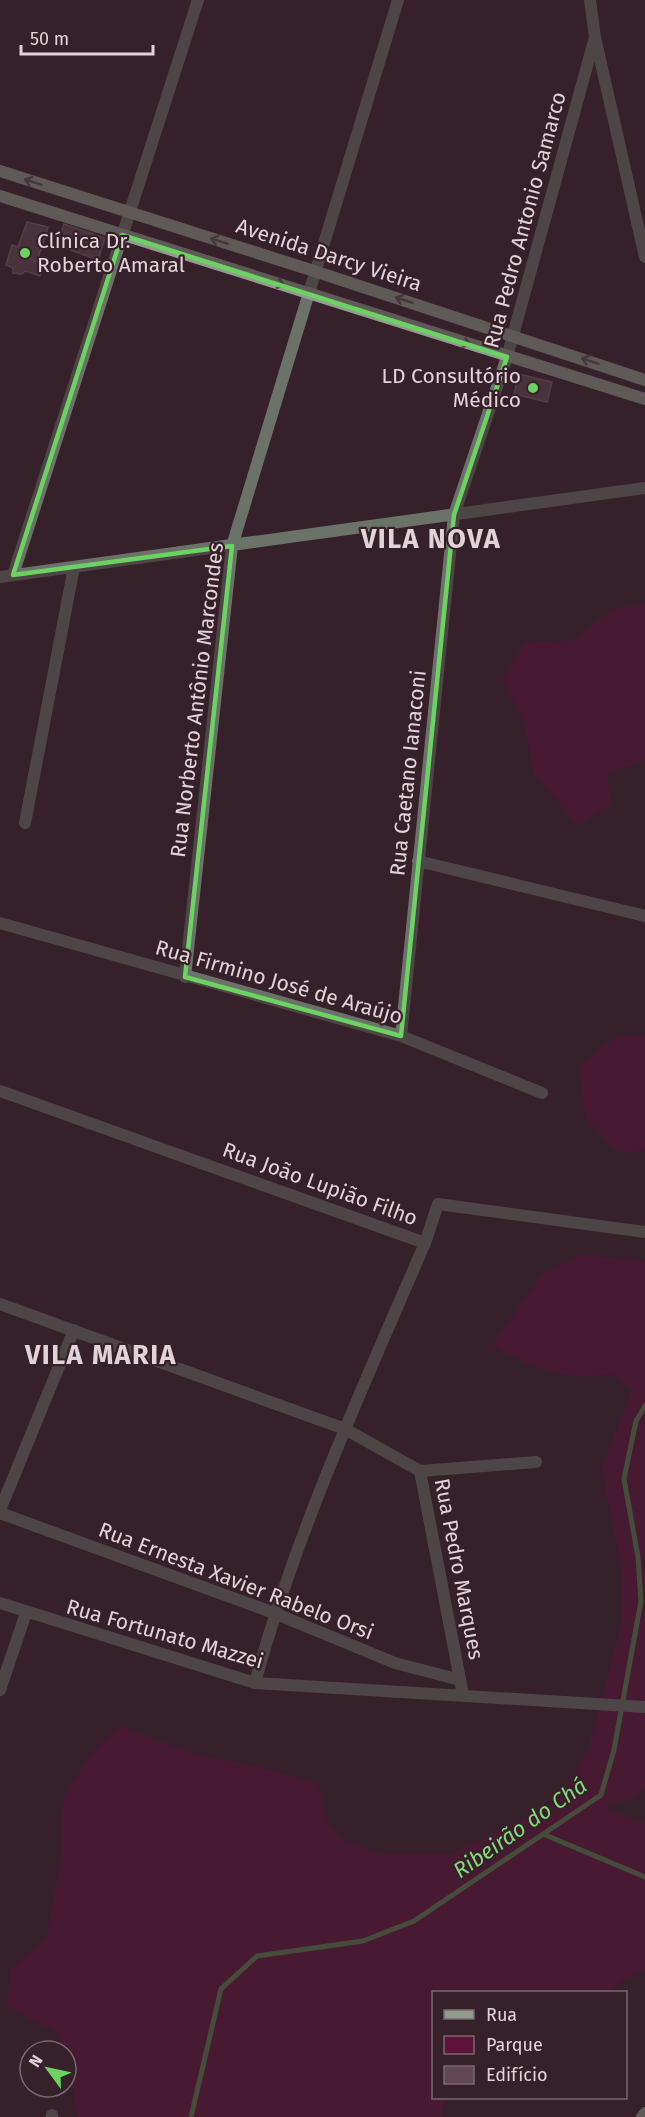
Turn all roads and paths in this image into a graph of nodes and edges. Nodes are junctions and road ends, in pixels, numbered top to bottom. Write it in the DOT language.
graph roads {
  1 [pos="198,0"];
  2 [pos="398,0"];
  3 [pos="590,0"];
  4 [pos="595,37"];
  5 [pos="0,171"];
  6 [pos="0,196"];
  7 [pos="130,212"];
  8 [pos="122,235"];
  9 [pos="645,257"];
  10 [pos="314,271"];
  11 [pos="307,293"];
  12 [pos="513,335"];
  13 [pos="507,357"];
  14 [pos="645,380"];
  15 [pos="645,399"];
  16 [pos="645,488"];
  17 [pos="454,515"];
  18 [pos="232,546"];
  19 [pos="74,567"];
  20 [pos="6,576"];
  21 [pos="25,824"];
  22 [pos="418,861"];
  23 [pos="645,916"];
  24 [pos="0,923"];
  25 [pos="185,977"];
  26 [pos="401,1036"];
  27 [pos="0,1091"];
  28 [pos="542,1094"];
  29 [pos="645,1232"];
  30 [pos="425,1243"];
  31 [pos="0,1304"];
  32 [pos="74,1330"];
  33 [pos="345,1430"];
  34 [pos="536,1462"];
  35 [pos="420,1471"];
  36 [pos="0,1511"];
  37 [pos="0,1603"];
  38 [pos="26,1613"];
  39 [pos="274,1613"];
  40 [pos="460,1680"];
  41 [pos="255,1683"];
  42 [pos="0,1690"];
  43 [pos="463,1695"];
  44 [pos="645,1707"];
  45 [pos="645,2113"];
  46 [pos="642,2117"];
  1 -- 7 [label="street"];
  2 -- 10 [label="street, Rua Norberto Antônio Marcondes"];
  3 -- 4 [label="street"];
  4 -- 9 [label="street"];
  4 -- 12 [label="street, Rua Pedro Antonio Samarco"];
  7 -- 5 [label="main road, Avenida Darcy Vieira, one-way"];
  6 -- 8 [label="main road, Avenida Darcy Vieira"];
  7 -- 8 [label="street"];
  10 -- 7 [label="main road, Avenida Darcy Vieira, one-way"];
  8 -- 11 [label="main road, Avenida Darcy Vieira, one-way"];
  8 -- 20 [label="street"];
  10 -- 11 [label="street, Rua Norberto Antônio Marcondes"];
  12 -- 10 [label="main road, Avenida Darcy Vieira, one-way"];
  11 -- 13 [label="main road, Avenida Darcy Vieira, one-way"];
  11 -- 18 [label="street, Rua Norberto Antônio Marcondes"];
  12 -- 13 [label="street, Rua Pedro Antonio Samarco"];
  14 -- 12 [label="main road, Avenida Darcy Vieira, one-way"];
  13 -- 15 [label="main road, Avenida Darcy Vieira"];
  13 -- 17 [label="street, Rua Pedro Antonio Samarco"];
  16 -- 17 [label="street"];
  17 -- 18 [label="street"];
  17 -- 22 [label="street, Rua Caetano Ianaconi"];
  18 -- 19 [label="street"];
  18 -- 25 [label="street, Rua Norberto Antônio Marcondes"];
  19 -- 20 [label="street"];
  19 -- 21 [label="street"];
  22 -- 23 [label="street"];
  22 -- 26 [label="street, Rua Caetano Ianaconi"];
  24 -- 25 [label="street, Rua Firmino José de Araújo"];
  25 -- 26 [label="street, Rua Firmino José de Araújo"];
  26 -- 28 [label="street, Rua Firmino José de Araújo"];
  27 -- 30 [label="street, Rua João Lupião Filho"];
  29 -- 30 [label="street, Rua João Lupião Filho"];
  30 -- 33 [label="street"];
  31 -- 32 [label="street, Rua Pedro Marques"];
  32 -- 33 [label="street, Rua Pedro Marques"];
  32 -- 36 [label="street"];
  33 -- 35 [label="street, Rua Pedro Marques"];
  33 -- 39 [label="street"];
  34 -- 35 [label="street"];
  35 -- 40 [label="street, Rua Pedro Marques"];
  36 -- 39 [label="street, Rua Ernesta Xavier Rabelo Orsi"];
  37 -- 38 [label="street, Rua Fortunato Mazzei"];
  38 -- 41 [label="street, Rua Fortunato Mazzei"];
  38 -- 42 [label="street"];
  39 -- 40 [label="street, Rua Ernesta Xavier Rabelo Orsi"];
  39 -- 41 [label="street"];
  40 -- 43 [label="street, Rua Pedro Marques"];
  41 -- 43 [label="street, Rua Fortunato Mazzei"];
  43 -- 44 [label="street, Rua Fortunato Mazzei"];
  45 -- 46 [label="main road"];
}
